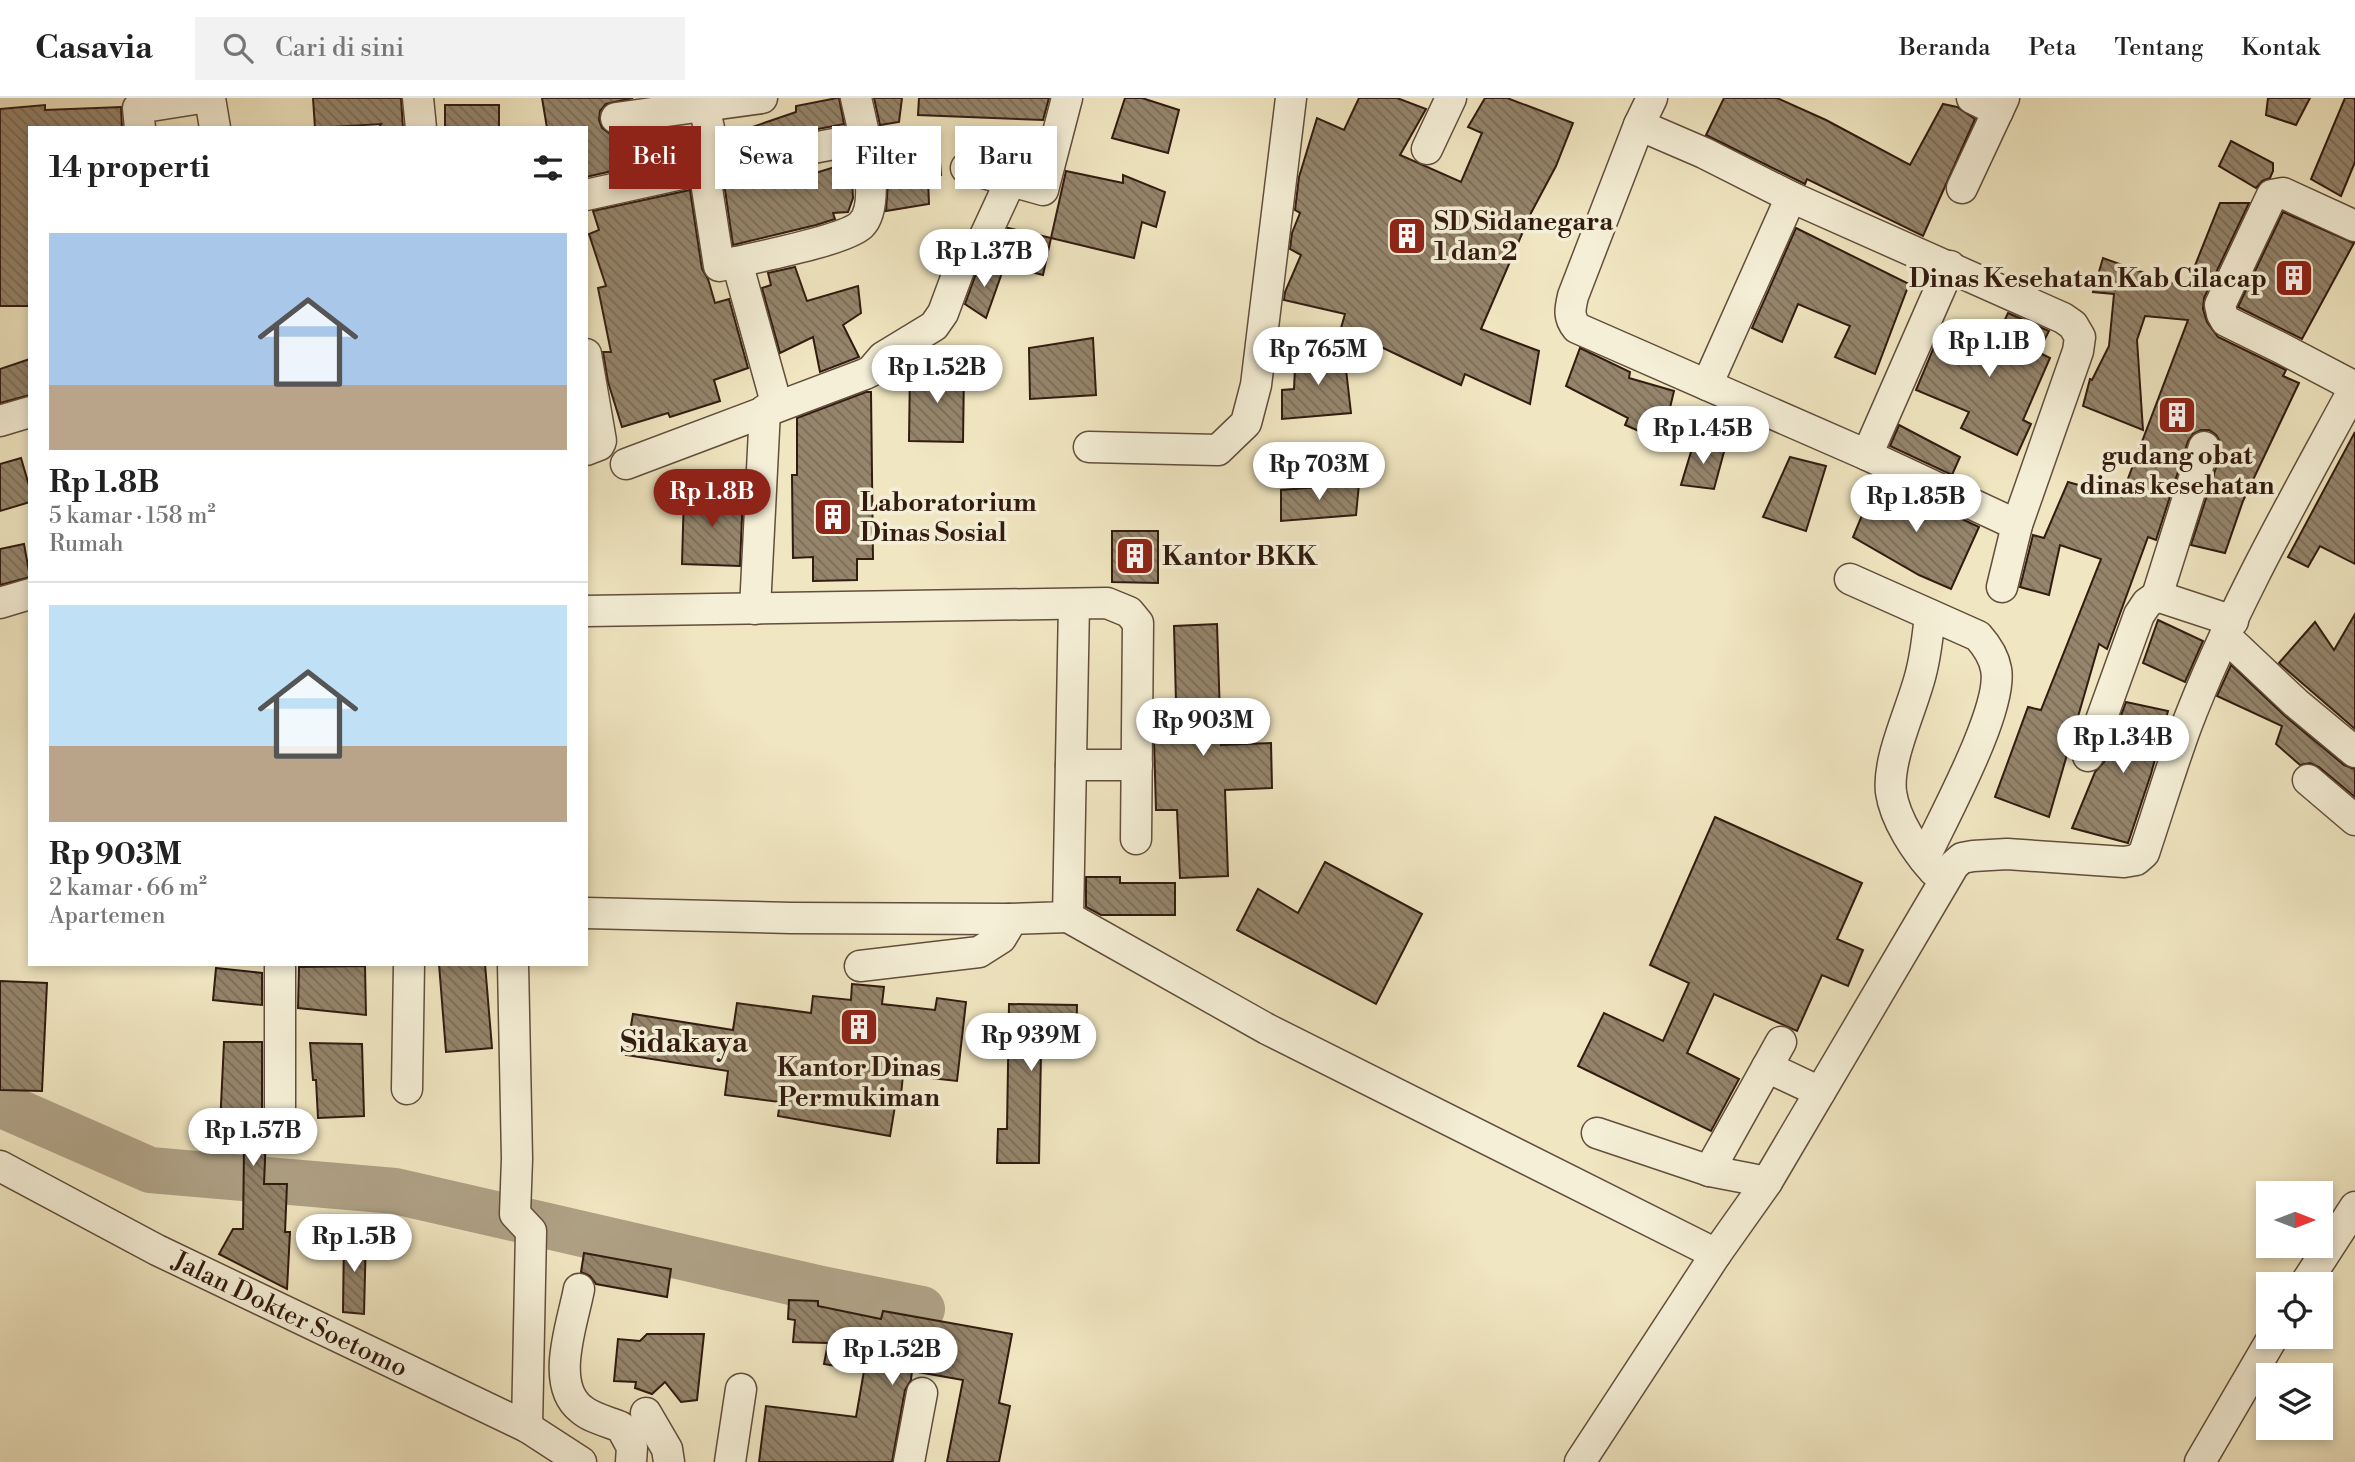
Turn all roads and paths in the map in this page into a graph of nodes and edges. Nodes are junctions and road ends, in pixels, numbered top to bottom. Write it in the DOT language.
graph roads {
  1 [pos="201,98"];
  2 [pos="210,98"];
  3 [pos="418,98"];
  4 [pos="762,98"];
  5 [pos="856,98"];
  6 [pos="1067,98"];
  7 [pos="1291,98"];
  8 [pos="1451,98"];
  9 [pos="1652,98"];
  10 [pos="703,102"];
  11 [pos="1991,102"];
  12 [pos="616,118"];
  13 [pos="1639,125"];
  14 [pos="140,126"];
  15 [pos="215,126"];
  16 [pos="421,126"];
  17 [pos="862,126"];
  18 [pos="1057,136"];
  19 [pos="832,144"];
  20 [pos="1427,149"];
  21 [pos="711,168"];
  22 [pos="1962,188"];
  23 [pos="870,189"];
  24 [pos="1007,189"];
  25 [pos="588,195"];
  26 [pos="1791,197"];
  27 [pos="2355,226"];
  28 [pos="737,262"];
  29 [pos="1950,266"];
  30 [pos="588,366"];
  31 [pos="1707,385"];
  32 [pos="2355,387"];
  33 [pos="771,408"];
  34 [pos="28,413"];
  35 [pos="0,421"];
  36 [pos="1089,446"];
  37 [pos="2204,446"];
  38 [pos="588,449"];
  39 [pos="1867,455"];
  40 [pos="626,464"];
  41 [pos="2017,525"];
  42 [pos="1850,579"];
  43 [pos="2002,587"];
  44 [pos="28,595"];
  45 [pos="2157,596"];
  46 [pos="0,603"];
  47 [pos="1074,604"];
  48 [pos="755,609"];
  49 [pos="588,611"];
  50 [pos="1930,615"];
  51 [pos="2229,629"];
  52 [pos="2355,752"];
  53 [pos="2088,756"];
  54 [pos="1071,765"];
  55 [pos="1136,765"];
  56 [pos="2308,780"];
  57 [pos="2355,820"];
  58 [pos="1136,839"];
  59 [pos="1924,859"];
  60 [pos="1944,882"];
  61 [pos="588,913"];
  62 [pos="1068,916"];
  63 [pos="1009,919"];
  64 [pos="279,966"];
  65 [pos="409,966"];
  66 [pos="513,966"];
  67 [pos="860,966"];
  68 [pos="407,1089"];
  69 [pos="1820,1092"];
  70 [pos="280,1125"];
  71 [pos="1597,1133"];
  72 [pos="0,1166"];
  73 [pos="1709,1171"];
  74 [pos="1767,1182"];
  75 [pos="2355,1207"];
  76 [pos="1716,1254"];
  77 [pos="2313,1272"];
  78 [pos="579,1289"];
  79 [pos="2266,1349"];
  80 [pos="741,1389"];
  81 [pos="922,1393"];
  82 [pos="646,1413"];
  83 [pos="527,1427"];
  84 [pos="581,1462"];
  85 [pos="631,1462"];
  86 [pos="669,1462"];
  87 [pos="730,1462"];
  88 [pos="909,1462"];
  89 [pos="1580,1462"];
  90 [pos="2200,1462"];
  1 -- 14 [label="street"];
  2 -- 15 [label="street"];
  3 -- 16 [label="street"];
  4 -- 10 [label="street"];
  5 -- 17 [label="street"];
  6 -- 18 [label="street"];
  7 -- 36 [label="street"];
  8 -- 20 [label="street"];
  9 -- 13 [label="street"];
  10 -- 12 [label="street"];
  10 -- 21 [label="street"];
  11 -- 22 [label="street"];
  13 -- 26 [label="street"];
  13 -- 31 [label="street"];
  19 -- 21 [label="street"];
  21 -- 25 [label="street"];
  21 -- 28 [label="street"];
  23 -- 28 [label="street"];
  24 -- 33 [label="street"];
  26 -- 29 [label="street"];
  26 -- 31 [label="street"];
  27 -- 32 [label="street"];
  28 -- 33 [label="street"];
  29 -- 39 [label="street"];
  29 -- 41 [label="street"];
  30 -- 38 [label="street"];
  31 -- 39 [label="street"];
  32 -- 51 [label="street"];
  33 -- 40 [label="street"];
  33 -- 48 [label="street"];
  34 -- 35 [label="street"];
  37 -- 45 [label="street"];
  39 -- 41 [label="street"];
  41 -- 43 [label="street"];
  42 -- 50 [label="street"];
  44 -- 46 [label="street"];
  45 -- 51 [label="street"];
  45 -- 53 [label="street"];
  47 -- 48 [label="street"];
  47 -- 54 [label="street"];
  47 -- 55 [label="street"];
  48 -- 49 [label="street"];
  50 -- 59 [label="street"];
  50 -- 59 [label="street"];
  51 -- 52 [label="street"];
  51 -- 60 [label="street"];
  54 -- 55 [label="street"];
  54 -- 62 [label="street"];
  55 -- 58 [label="street"];
  56 -- 57 [label="street"];
  59 -- 60 [label="street"];
  60 -- 69 [label="street"];
  61 -- 63 [label="street"];
  62 -- 63 [label="street"];
  62 -- 76 [label="street"];
  63 -- 67 [label="street"];
  64 -- 70 [label="street"];
  65 -- 68 [label="street"];
  66 -- 83 [label="street"];
  69 -- 73 [label="street"];
  69 -- 74 [label="street"];
  71 -- 73 [label="street"];
  72 -- 83 [label="street, Jalan Dokter Soetomo"];
  73 -- 74 [label="street"];
  74 -- 76 [label="street"];
  75 -- 77 [label="street"];
  76 -- 89 [label="street"];
  78 -- 85 [label="street"];
  79 -- 90 [label="street"];
  80 -- 87 [label="street"];
  81 -- 88 [label="street"];
  82 -- 86 [label="street"];
  83 -- 84 [label="street, Jalan Dokter Soetomo"];
}
